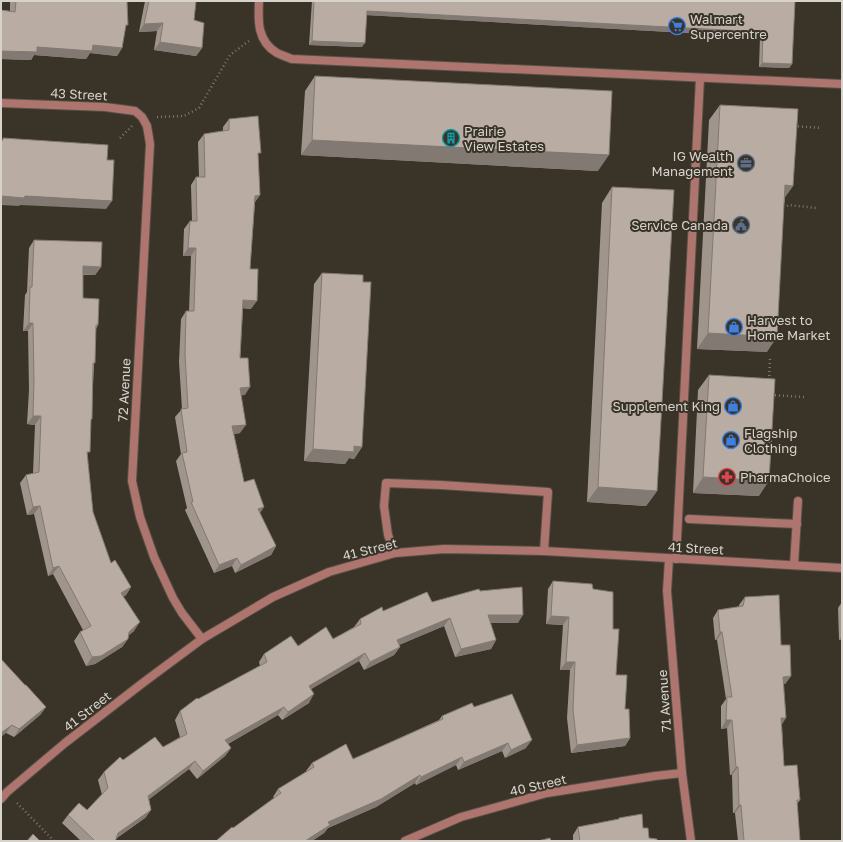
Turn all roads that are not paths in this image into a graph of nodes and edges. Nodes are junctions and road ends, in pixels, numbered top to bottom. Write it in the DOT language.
graph roads {
  1 [pos="259,1"];
  2 [pos="700,78"];
  3 [pos="842,84"];
  4 [pos="1,103"];
  5 [pos="147,126"];
  6 [pos="798,502"];
  7 [pos="688,519"];
  8 [pos="797,524"];
  9 [pos="544,551"];
  10 [pos="395,553"];
  11 [pos="672,559"];
  12 [pos="794,566"];
  13 [pos="842,568"];
  14 [pos="202,639"];
  15 [pos="682,773"];
  16 [pos="1,799"];
  17 [pos="406,841"];
  18 [pos="691,841"];
  1 -- 2 [label="street"];
  2 -- 3 [label="street"];
  2 -- 11 [label="street, 71 Avenue"];
  4 -- 5 [label="street, 43 Street"];
  5 -- 14 [label="street, 72 Avenue"];
  6 -- 8 [label="street"];
  7 -- 8 [label="street"];
  8 -- 12 [label="street"];
  9 -- 10 [label="street, 41 Street"];
  9 -- 10 [label="street"];
  9 -- 11 [label="street, 41 Street"];
  10 -- 14 [label="street, 41 Street"];
  11 -- 12 [label="street, 41 Street"];
  11 -- 15 [label="street, 71 Avenue"];
  12 -- 13 [label="street, 41 Street"];
  14 -- 16 [label="street, 41 Street"];
  15 -- 17 [label="street, 40 Street"];
  15 -- 18 [label="street, 71 Avenue"];
}
